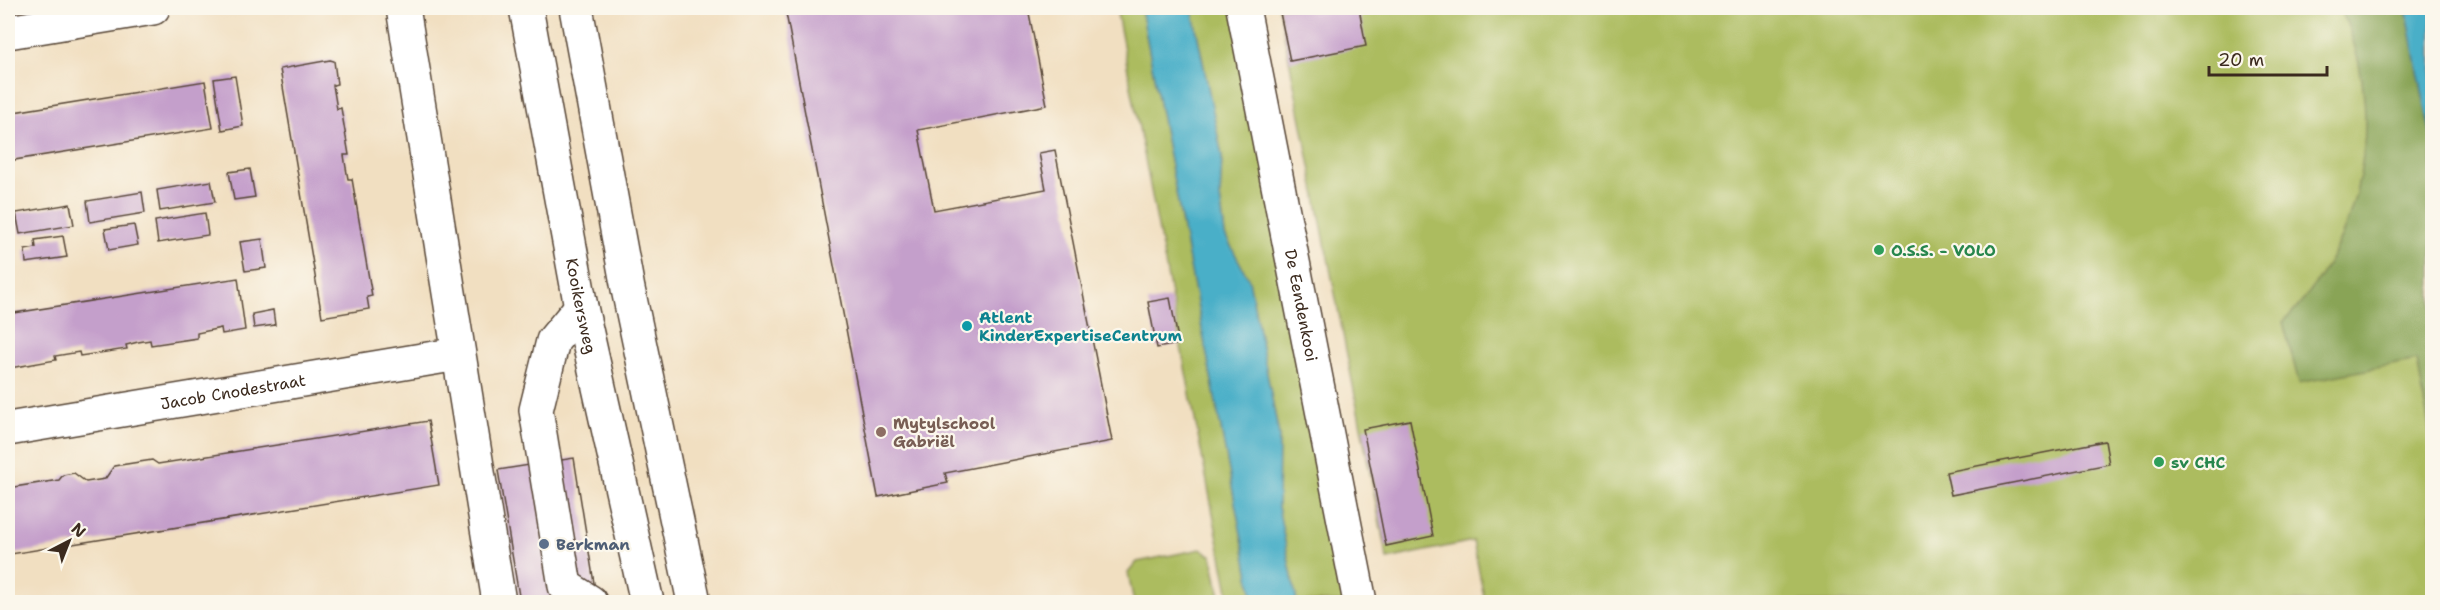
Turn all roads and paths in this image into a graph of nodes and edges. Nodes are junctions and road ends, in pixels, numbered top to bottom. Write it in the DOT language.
graph roads {
  1 [pos="153,8"];
  2 [pos="403,8"];
  3 [pos="526,8"];
  4 [pos="576,8"];
  5 [pos="1243,8"];
  6 [pos="8,32"];
  7 [pos="581,307"];
  8 [pos="458,354"];
  9 [pos="8,429"];
  10 [pos="499,603"];
  11 [pos="590,603"];
  12 [pos="647,603"];
  13 [pos="694,603"];
  14 [pos="1360,603"];
  1 -- 6 [label="street"];
  2 -- 8 [label="street"];
  3 -- 7 [label="street, Kooikersweg"];
  4 -- 13 [label="street"];
  5 -- 14 [label="street, De Eendenkooi"];
  7 -- 11 [label="street"];
  7 -- 12 [label="street, Kooikersweg"];
  8 -- 9 [label="street, Jacob Cnodestraat"];
  8 -- 10 [label="street"];
}
